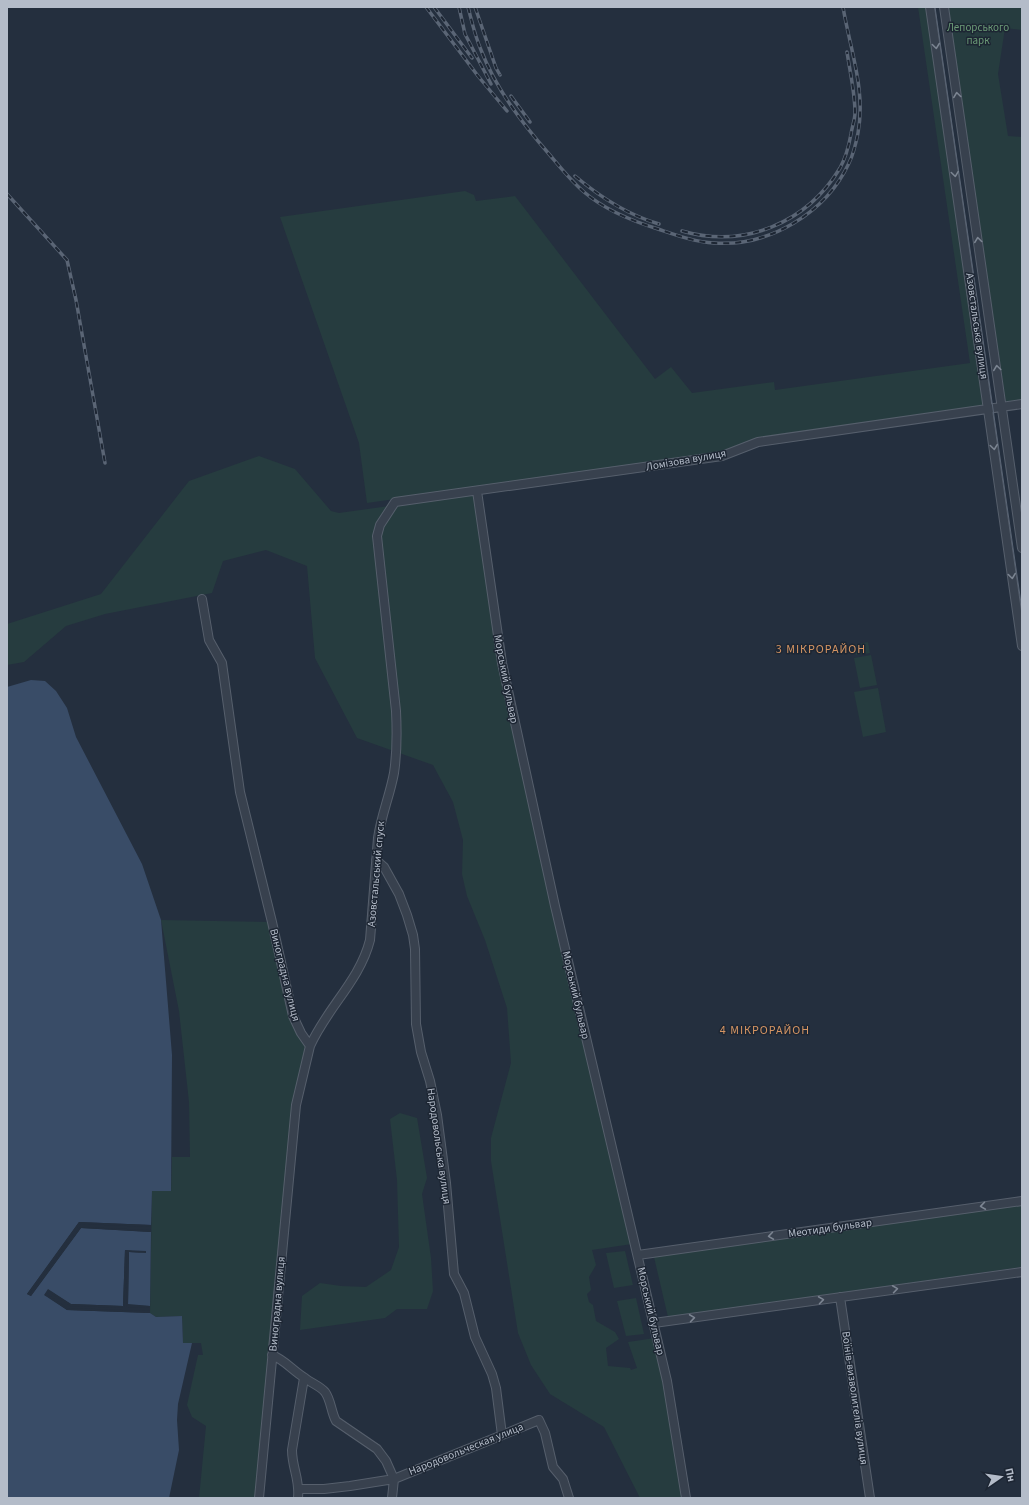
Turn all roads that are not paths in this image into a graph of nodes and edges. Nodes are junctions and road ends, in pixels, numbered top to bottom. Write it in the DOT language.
graph roads {
  1 [pos="930,7"];
  2 [pos="944,7"];
  3 [pos="1022,404"];
  4 [pos="1002,407"];
  5 [pos="989,409"];
  6 [pos="477,491"];
  7 [pos="395,502"];
  8 [pos="1022,548"];
  9 [pos="202,599"];
  10 [pos="1022,646"];
  11 [pos="376,860"];
  12 [pos="310,1046"];
  13 [pos="1022,1201"];
  14 [pos="638,1255"];
  15 [pos="1022,1272"];
  16 [pos="840,1297"];
  17 [pos="654,1323"];
  18 [pos="272,1356"];
  19 [pos="304,1378"];
  20 [pos="502,1435"];
  21 [pos="394,1479"];
  22 [pos="299,1489"];
  23 [pos="259,1498"];
  24 [pos="298,1498"];
  25 [pos="392,1498"];
  26 [pos="569,1498"];
  27 [pos="686,1498"];
  28 [pos="870,1498"];
  1 -- 5 [label="street, Азовстальська вулиця, one-way"];
  4 -- 2 [label="street, Азовстальська вулиця, one-way"];
  3 -- 4 [label="street, Ломізова вулиця"];
  4 -- 5 [label="street, Ломізова вулиця"];
  4 -- 8 [label="street, Азовстальська вулиця"];
  5 -- 6 [label="street, Ломізова вулиця"];
  5 -- 10 [label="street, Азовстальська вулиця, one-way"];
  6 -- 7 [label="street, Ломізова вулиця"];
  6 -- 14 [label="street, Морський бульвар"];
  7 -- 11 [label="street, Азовстальський спуск"];
  9 -- 12 [label="street, Виноградна вулиця"];
  11 -- 12 [label="street, Азовстальський спуск"];
  11 -- 20 [label="street, Народовольська вулиця"];
  12 -- 18 [label="street, Виноградна вулиця"];
  13 -- 14 [label="street, Меотиди бульвар, one-way"];
  14 -- 17 [label="street, Морський бульвар"];
  16 -- 15 [label="street, one-way"];
  17 -- 16 [label="street, one-way"];
  16 -- 28 [label="street, Воїнів-визволителів вулиця"];
  17 -- 27 [label="street, Морський бульвар"];
  18 -- 19 [label="street"];
  18 -- 23 [label="street, Виноградна вулиця"];
  19 -- 21 [label="street"];
  19 -- 22 [label="street"];
  20 -- 21 [label="street, Народовольческая улица"];
  20 -- 26 [label="street, Народовольческая улица"];
  21 -- 22 [label="street, Народовольческая улица"];
  21 -- 25 [label="street"];
  22 -- 24 [label="street"];
}
